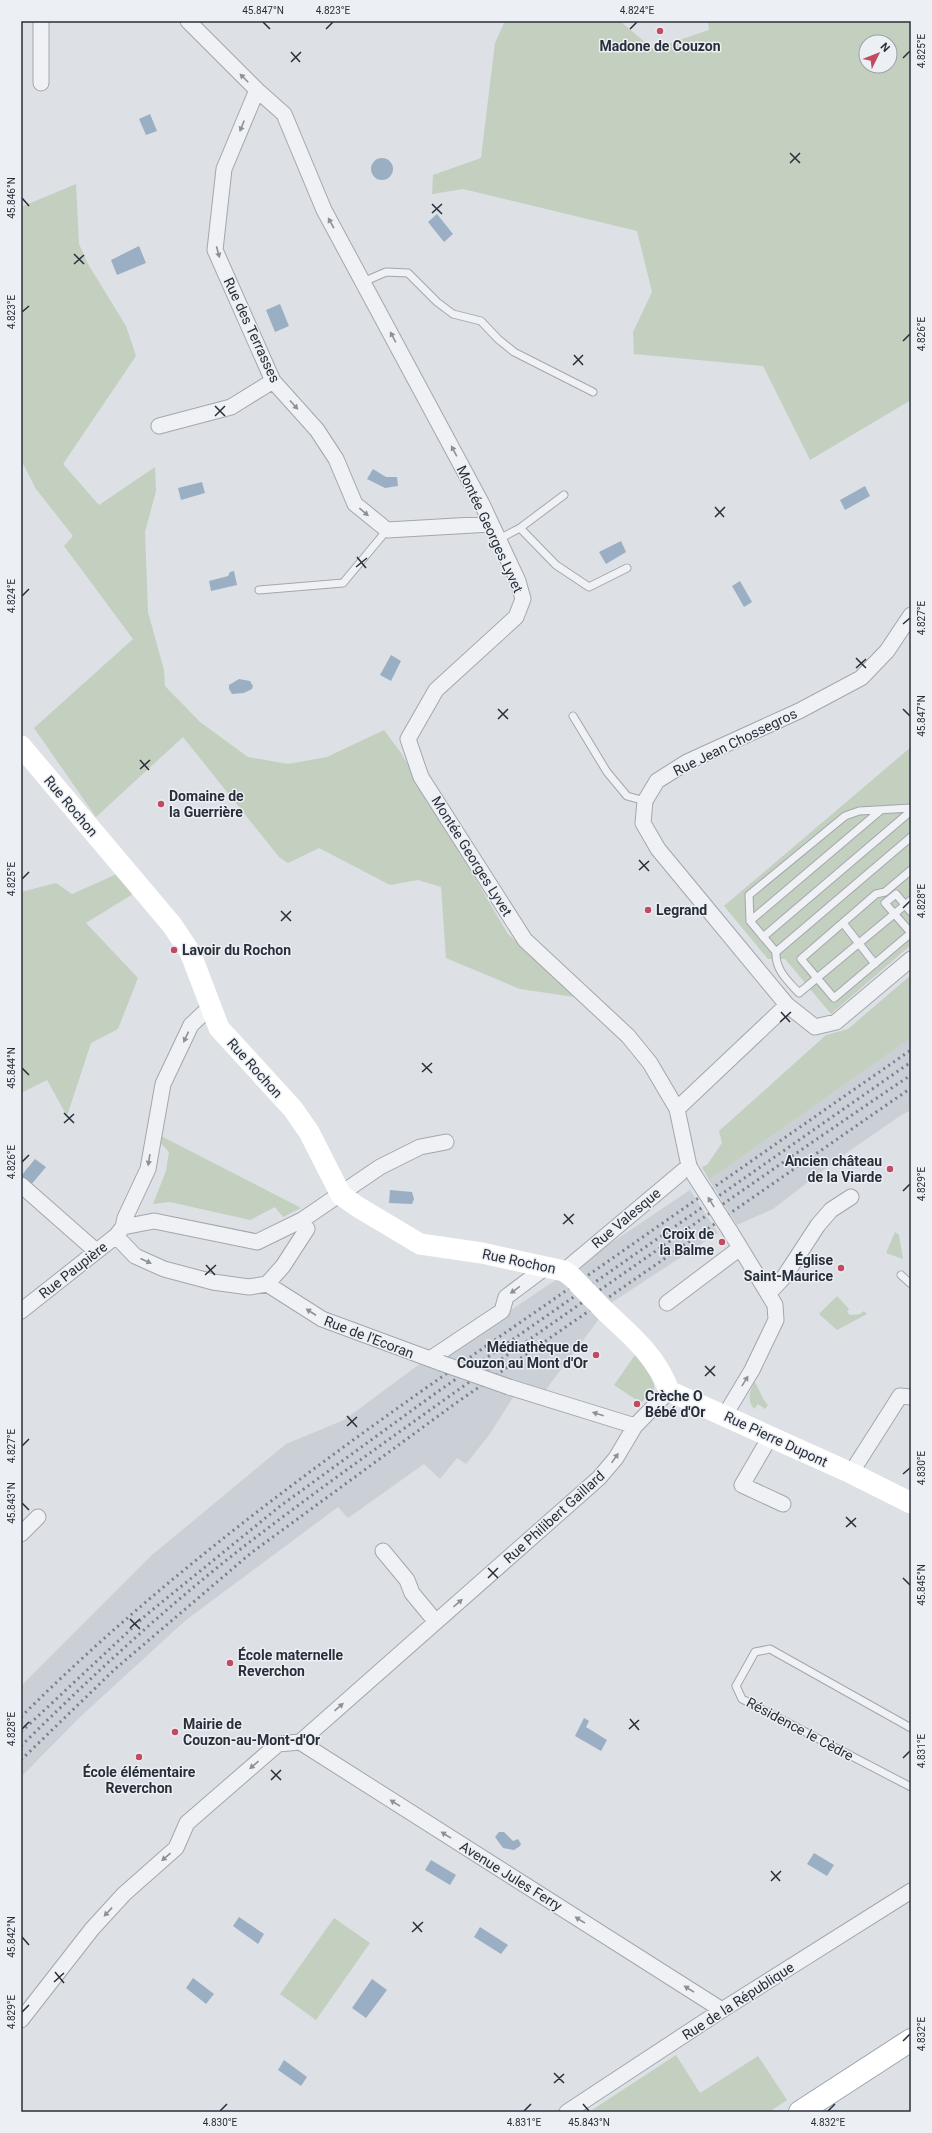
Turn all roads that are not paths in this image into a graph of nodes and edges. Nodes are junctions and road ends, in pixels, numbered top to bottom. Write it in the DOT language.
graph roads {
  1 [pos="41,21"];
  2 [pos="188,21"];
  3 [pos="41,83"];
  4 [pos="257,90"];
  5 [pos="363,282"];
  6 [pos="273,381"];
  7 [pos="593,392"];
  8 [pos="159,426"];
  9 [pos="564,495"];
  10 [pos="491,524"];
  11 [pos="520,528"];
  12 [pos="387,530"];
  13 [pos="498,539"];
  14 [pos="627,568"];
  15 [pos="259,590"];
  16 [pos="911,615"];
  17 [pos="573,716"];
  18 [pos="21,746"];
  19 [pos="645,801"];
  20 [pos="881,810"];
  21 [pos="911,810"];
  22 [pos="911,837"];
  23 [pos="911,870"];
  24 [pos="908,902"];
  25 [pos="911,912"];
  26 [pos="894,914"];
  27 [pos="750,921"];
  28 [pos="843,923"];
  29 [pos="763,936"];
  30 [pos="859,943"];
  31 [pos="776,952"];
  32 [pos="911,959"];
  33 [pos="875,964"];
  34 [pos="817,978"];
  35 [pos="793,999"];
  36 [pos="210,1007"];
  37 [pos="677,1109"];
  38 [pos="446,1142"];
  39 [pos="691,1170"];
  40 [pos="21,1185"];
  41 [pos="341,1195"];
  42 [pos="851,1197"];
  43 [pos="302,1220"];
  44 [pos="119,1231"];
  45 [pos="740,1248"];
  46 [pos="96,1251"];
  47 [pos="560,1271"];
  48 [pos="901,1275"];
  49 [pos="267,1284"];
  50 [pos="911,1284"];
  51 [pos="768,1294"];
  52 [pos="667,1303"];
  53 [pos="21,1311"];
  54 [pos="436,1361"];
  55 [pos="669,1390"];
  56 [pos="911,1397"];
  57 [pos="725,1415"];
  58 [pos="635,1426"];
  59 [pos="770,1438"];
  60 [pos="851,1473"];
  61 [pos="911,1503"];
  62 [pos="783,1504"];
  63 [pos="38,1517"];
  64 [pos="21,1534"];
  65 [pos="383,1551"];
  66 [pos="436,1622"];
  67 [pos="911,1728"];
  68 [pos="300,1742"];
  69 [pos="911,1787"];
  70 [pos="911,1891"];
  71 [pos="722,2010"];
  72 [pos="21,2020"];
  73 [pos="911,2040"];
  74 [pos="567,2112"];
  75 [pos="800,2112"];
  1 -- 3 [label="street"];
  4 -- 2 [label="street, Montée Georges Lyvet, one-way"];
  5 -- 4 [label="street, Montée Georges Lyvet, one-way"];
  4 -- 6 [label="street, Rue des Terrasses, one-way"];
  5 -- 7 [label="lane"];
  10 -- 5 [label="street, Montée Georges Lyvet, one-way"];
  6 -- 8 [label="street"];
  6 -- 12 [label="street, Rue des Terrasses, one-way"];
  9 -- 11 [label="lane"];
  10 -- 12 [label="street"];
  10 -- 13 [label="street, Montée Georges Lyvet"];
  11 -- 13 [label="lane"];
  11 -- 14 [label="lane"];
  12 -- 15 [label="lane"];
  13 -- 37 [label="street, Montée Georges Lyvet"];
  16 -- 19 [label="street, Rue Jean Chossegros"];
  17 -- 19 [label="lane"];
  18 -- 36 [label="street, Rue Rochon"];
  19 -- 35 [label="street, Rue Jean Chossegros"];
  20 -- 21 [label="lane"];
  20 -- 27 [label="lane"];
  20 -- 27 [label="lane"];
  21 -- 29 [label="lane"];
  22 -- 31 [label="lane"];
  23 -- 28 [label="lane"];
  24 -- 25 [label="lane"];
  24 -- 26 [label="lane"];
  24 -- 26 [label="lane"];
  26 -- 30 [label="lane"];
  26 -- 33 [label="lane"];
  27 -- 29 [label="lane"];
  28 -- 30 [label="lane"];
  28 -- 34 [label="lane"];
  29 -- 31 [label="lane"];
  30 -- 33 [label="lane"];
  30 -- 34 [label="lane"];
  31 -- 35 [label="lane"];
  32 -- 35 [label="street, Rue Jean Chossegros"];
  33 -- 34 [label="lane"];
  34 -- 35 [label="lane"];
  35 -- 37 [label="street"];
  36 -- 41 [label="street, Rue Rochon"];
  36 -- 44 [label="street, one-way"];
  37 -- 39 [label="street, Montée Georges Lyvet"];
  38 -- 41 [label="street"];
  45 -- 39 [label="street, Montée Georges Lyvet, one-way, bridge"];
  39 -- 47 [label="street, Rue Valesque"];
  40 -- 46 [label="street"];
  41 -- 43 [label="street"];
  41 -- 47 [label="street, Rue Rochon"];
  42 -- 51 [label="street"];
  43 -- 44 [label="street"];
  43 -- 49 [label="street"];
  44 -- 46 [label="street, Rue Paupière"];
  44 -- 49 [label="street, one-way"];
  45 -- 51 [label="street, Montée Georges Lyvet"];
  45 -- 52 [label="street"];
  46 -- 53 [label="street, Rue Paupière"];
  47 -- 54 [label="street, Rue Valesque, one-way"];
  47 -- 55 [label="street, bridge"];
  48 -- 50 [label="lane"];
  54 -- 49 [label="street, Rue de l'Ecoran, one-way"];
  57 -- 51 [label="street, Montée Georges Lyvet, one-way"];
  58 -- 54 [label="street, Rue de l'Ecoran, one-way, bridge"];
  55 -- 57 [label="street, Rue Pierre Dupont"];
  55 -- 58 [label="street, Rue Philibert Gaillard"];
  56 -- 60 [label="street"];
  57 -- 59 [label="street, Rue Pierre Dupont"];
  66 -- 58 [label="street, Rue Philibert Gaillard, one-way"];
  59 -- 60 [label="street, Rue Pierre Dupont"];
  59 -- 62 [label="street"];
  60 -- 61 [label="street, Rue Pierre Dupont"];
  63 -- 64 [label="street"];
  65 -- 66 [label="street"];
  68 -- 66 [label="street, Rue Philibert Gaillard, one-way"];
  67 -- 69 [label="lane, Résidence le Cèdre"];
  71 -- 68 [label="street, Avenue Jules Ferry, one-way"];
  68 -- 72 [label="street, one-way"];
  70 -- 71 [label="street, Rue de la République"];
  71 -- 74 [label="street, Rue de la République"];
  73 -- 75 [label="main road"];
}
